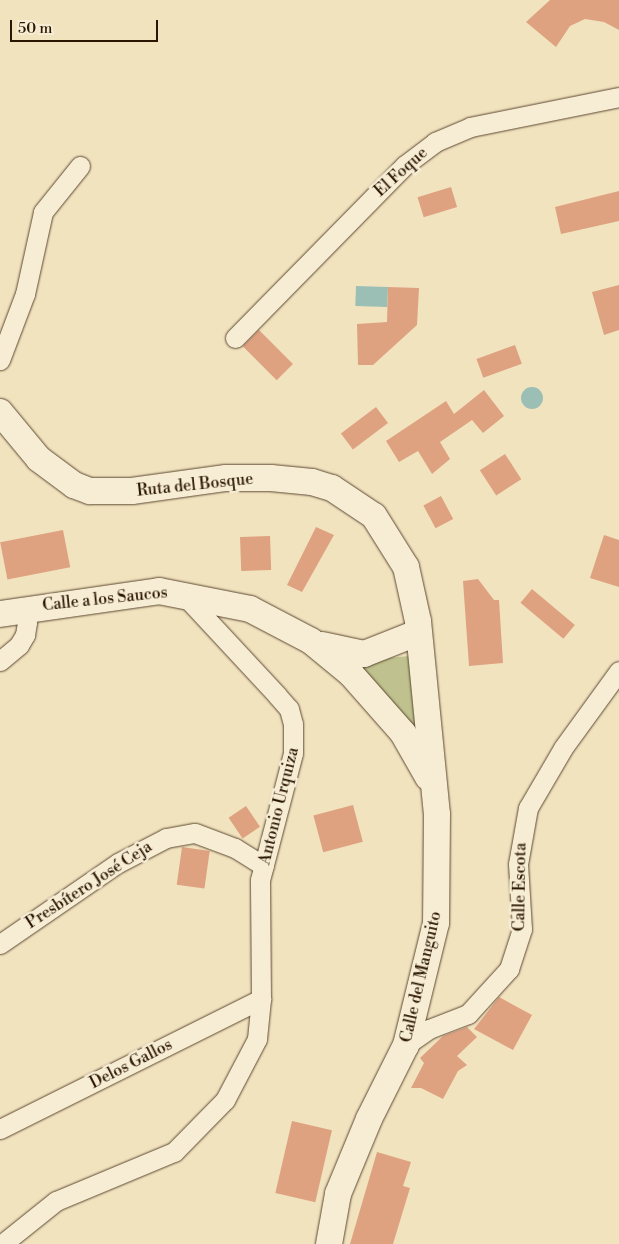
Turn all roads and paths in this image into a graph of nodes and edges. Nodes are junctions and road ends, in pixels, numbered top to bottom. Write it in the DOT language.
graph roads {
  1 [pos="619,98"];
  2 [pos="80,166"];
  3 [pos="235,338"];
  4 [pos="0,360"];
  5 [pos="0,412"];
  6 [pos="182,592"];
  7 [pos="11,611"];
  8 [pos="417,633"];
  9 [pos="310,641"];
  10 [pos="0,661"];
  11 [pos="619,671"];
  12 [pos="437,814"];
  13 [pos="264,866"];
  14 [pos="0,944"];
  15 [pos="261,999"];
  16 [pos="406,1045"];
  17 [pos="0,1129"];
  18 [pos="6,1240"];
  19 [pos="329,1244"];
  1 -- 3 [label="street, El Foque"];
  2 -- 4 [label="street"];
  5 -- 8 [label="main road, Ruta del Bosque"];
  6 -- 7 [label="main road, Calle a los Saucos"];
  6 -- 9 [label="main road, Calle a los Saucos"];
  6 -- 13 [label="street, Antonio Urquiza"];
  7 -- 10 [label="street"];
  8 -- 9 [label="main road"];
  8 -- 12 [label="main road, Ruta del Bosque"];
  9 -- 12 [label="main road, Calle a los Saucos"];
  11 -- 16 [label="street, Calle Escota"];
  12 -- 16 [label="main road, Calle del Manguito"];
  13 -- 14 [label="street, Presbítero José Ceja"];
  13 -- 15 [label="street, Antonio Urquiza"];
  15 -- 17 [label="street, Delos Gallos"];
  15 -- 18 [label="street, Antonio Urquiza"];
  16 -- 19 [label="main road, Calle del Manguito"];
}
